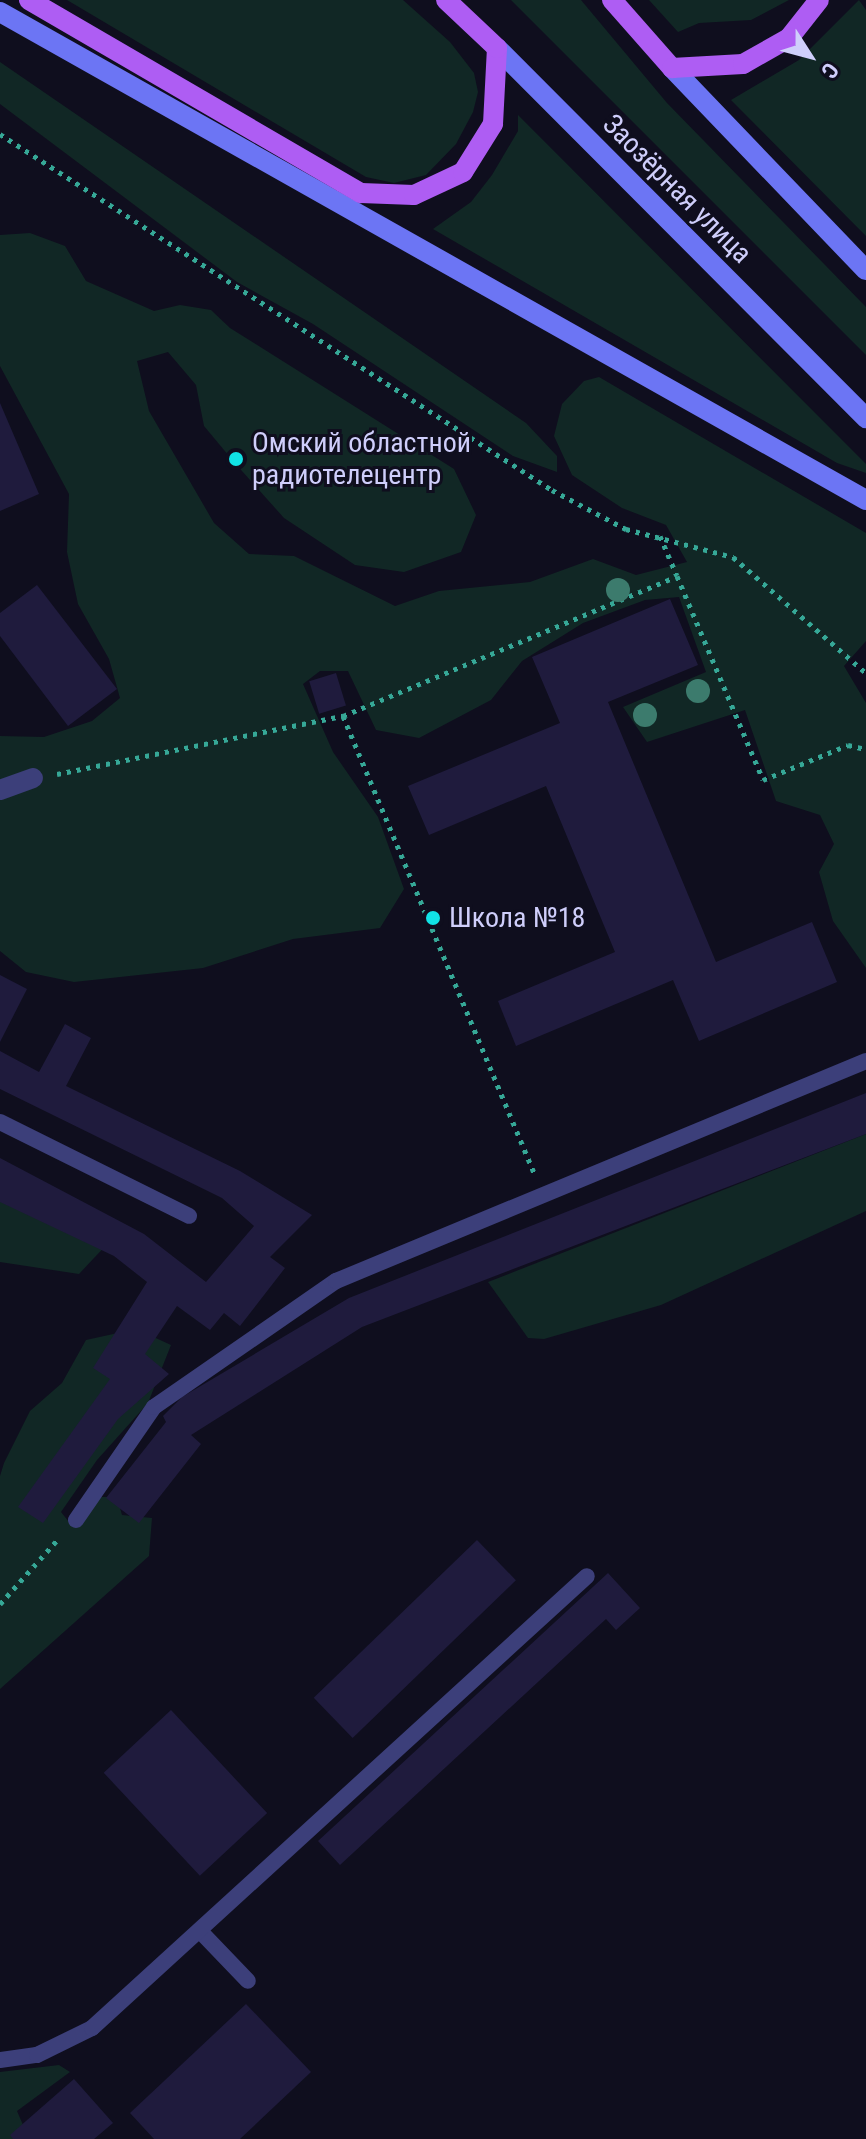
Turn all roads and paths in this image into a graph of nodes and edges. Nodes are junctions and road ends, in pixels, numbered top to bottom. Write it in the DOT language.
graph roads {
  1 [pos="29,0"];
  2 [pos="446,0"];
  3 [pos="612,0"];
  4 [pos="819,0"];
  5 [pos="0,12"];
  6 [pos="497,48"];
  7 [pos="672,68"];
  8 [pos="0,134"];
  9 [pos="866,270"];
  10 [pos="866,418"];
  11 [pos="866,500"];
  12 [pos="660,535"];
  13 [pos="677,576"];
  14 [pos="866,673"];
  15 [pos="343,716"];
  16 [pos="866,749"];
  17 [pos="33,778"];
  18 [pos="0,790"];
  19 [pos="866,1061"];
  20 [pos="0,1122"];
  21 [pos="542,1194"];
  22 [pos="189,1216"];
  23 [pos="76,1520"];
  24 [pos="587,1576"];
  25 [pos="0,1604"];
  26 [pos="200,1931"];
  27 [pos="248,1981"];
  28 [pos="0,2060"];
  1 -- 6 [label="main road"];
  2 -- 6 [label="main road, Заозёрная улица"];
  3 -- 7 [label="main road"];
  4 -- 7 [label="main road"];
  5 -- 11 [label="main road"];
  6 -- 10 [label="main road, Заозёрная улица"];
  7 -- 9 [label="main road"];
  8 -- 12 [label="path"];
  12 -- 13 [label="path"];
  12 -- 14 [label="path"];
  13 -- 15 [label="path"];
  13 -- 16 [label="path"];
  15 -- 17 [label="path"];
  15 -- 21 [label="path"];
  17 -- 18 [label="street"];
  19 -- 21 [label="lane"];
  20 -- 22 [label="lane"];
  21 -- 23 [label="lane"];
  23 -- 25 [label="path"];
  24 -- 26 [label="lane"];
  26 -- 27 [label="lane"];
  26 -- 28 [label="lane"];
}
